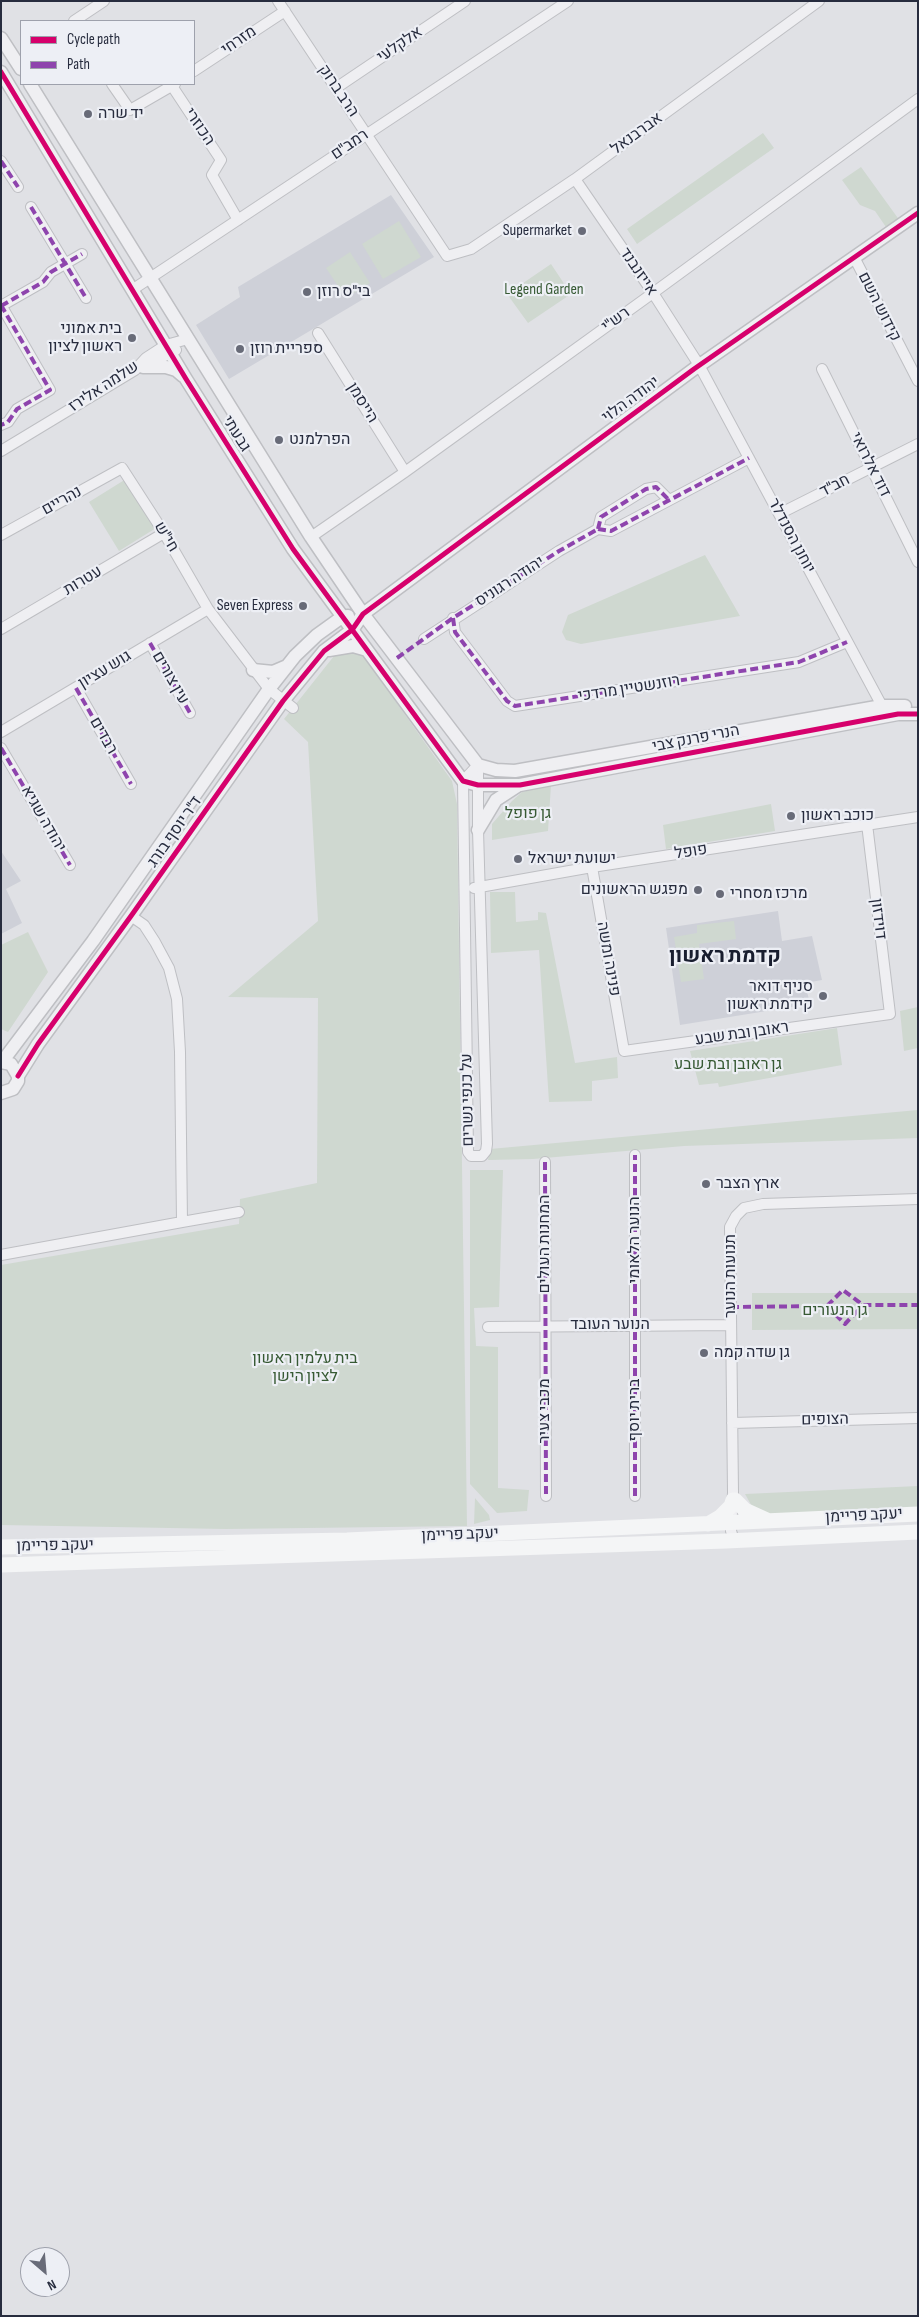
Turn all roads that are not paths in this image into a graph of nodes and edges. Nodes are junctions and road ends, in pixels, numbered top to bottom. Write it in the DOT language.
graph roads {
  1 [pos="104,1"];
  2 [pos="278,1"];
  3 [pos="444,1"];
  4 [pos="465,1"];
  5 [pos="568,1"];
  6 [pos="819,1"];
  7 [pos="285,11"];
  8 [pos="450,11"];
  9 [pos="76,20"];
  10 [pos="1,38"];
  11 [pos="20,63"];
  12 [pos="195,70"];
  13 [pos="1,72"];
  14 [pos="31,85"];
  15 [pos="113,85"];
  16 [pos="174,85"];
  17 [pos="336,88"];
  18 [pos="918,99"];
  19 [pos="366,134"];
  20 [pos="1,161"];
  21 [pos="575,179"];
  22 [pos="18,187"];
  23 [pos="31,207"];
  24 [pos="918,213"];
  25 [pos="238,220"];
  26 [pos="82,254"];
  27 [pos="447,256"];
  28 [pos="855,259"];
  29 [pos="65,264"];
  30 [pos="150,278"];
  31 [pos="132,290"];
  32 [pos="654,293"];
  33 [pos="86,298"];
  34 [pos="1,305"];
  35 [pos="318,333"];
  36 [pos="188,339"];
  37 [pos="169,349"];
  38 [pos="699,365"];
  39 [pos="139,369"];
  40 [pos="822,369"];
  41 [pos="186,379"];
  42 [pos="918,381"];
  43 [pos="1,426"];
  44 [pos="918,444"];
  45 [pos="1,451"];
  46 [pos="749,458"];
  47 [pos="122,468"];
  48 [pos="871,468"];
  49 [pos="405,472"];
  50 [pos="668,499"];
  51 [pos="779,514"];
  52 [pos="598,529"];
  53 [pos="164,532"];
  54 [pos="1,535"];
  55 [pos="311,536"];
  56 [pos="918,562"];
  57 [pos="208,609"];
  58 [pos="363,614"];
  59 [pos="342,617"];
  60 [pos="453,618"];
  61 [pos="1,629"];
  62 [pos="352,630"];
  63 [pos="424,639"];
  64 [pos="847,642"];
  65 [pos="150,643"];
  66 [pos="367,650"];
  67 [pos="324,651"];
  68 [pos="289,665"];
  69 [pos="253,670"];
  70 [pos="76,688"];
  71 [pos="269,689"];
  72 [pos="288,705"];
  73 [pos="882,706"];
  74 [pos="918,706"];
  75 [pos="190,713"];
  76 [pos="918,714"];
  77 [pos="1,732"];
  78 [pos="1,748"];
  79 [pos="478,765"];
  80 [pos="463,781"];
  81 [pos="131,784"];
  82 [pos="478,785"];
  83 [pos="520,785"];
  84 [pos="918,817"];
  85 [pos="867,824"];
  86 [pos="478,830"];
  87 [pos="70,864"];
  88 [pos="592,867"];
  89 [pos="479,887"];
  90 [pos="465,890"];
  91 [pos="131,916"];
  92 [pos="890,1014"];
  93 [pos="624,1051"];
  94 [pos="2,1062"];
  95 [pos="18,1076"];
  96 [pos="4,1095"];
  97 [pos="635,1155"];
  98 [pos="545,1162"];
  99 [pos="918,1199"];
  100 [pos="239,1212"];
  101 [pos="182,1222"];
  102 [pos="1,1255"];
  103 [pos="635,1325"];
  104 [pos="731,1325"];
  105 [pos="544,1326"];
  106 [pos="488,1327"];
  107 [pos="918,1418"];
  108 [pos="732,1423"];
  109 [pos="546,1496"];
  110 [pos="635,1496"];
  111 [pos="734,1497"];
  112 [pos="918,1514"];
  113 [pos="771,1521"];
  114 [pos="734,1524"];
  115 [pos="707,1525"];
  116 [pos="918,1532"];
  117 [pos="734,1540"];
  118 [pos="1,1547"];
  119 [pos="1,1565"];
  1 -- 9 [label="street"];
  2 -- 7 [label="street, הרב ברוק"];
  3 -- 8 [label="street"];
  4 -- 8 [label="street, אלקלעי"];
  5 -- 19 [label="street, רמב\"ם"];
  6 -- 21 [label="street, אברבנאל"];
  7 -- 12 [label="street, מזרחי"];
  7 -- 17 [label="street, הרב ברוק"];
  8 -- 17 [label="street, אלקלעי"];
  10 -- 11 [label="street"];
  13 -- 31 [label="street, גבעתי"];
  14 -- 30 [label="street, גבעתי"];
  15 -- 16 [label="street"];
  16 -- 25 [label="street, הכוזרי"];
  17 -- 19 [label="street, הרב ברוק"];
  18 -- 32 [label="street, רש\"י"];
  19 -- 25 [label="street, רמב\"ם"];
  19 -- 27 [label="street, הרב ברוק"];
  20 -- 22 [label="street"];
  21 -- 27 [label="street, אברבנאל"];
  21 -- 32 [label="street, אייזנבנד"];
  23 -- 29 [label="street"];
  24 -- 28 [label="street, יהודה הלוי"];
  25 -- 30 [label="street, רמב\"ם"];
  26 -- 29 [label="street"];
  28 -- 38 [label="street, יהודה הלוי"];
  28 -- 42 [label="street, קידוש השם"];
  29 -- 33 [label="street"];
  29 -- 34 [label="street"];
  30 -- 31 [label="street, רמב\"ם"];
  30 -- 36 [label="street, גבעתי"];
  31 -- 37 [label="street, גבעתי"];
  32 -- 38 [label="street, אייזנבנד"];
  32 -- 49 [label="street, רש\"י"];
  34 -- 43 [label="street"];
  35 -- 49 [label="street, הייסמן"];
  36 -- 37 [label="street, שלמה אלירז"];
  36 -- 55 [label="street, גבעתי"];
  37 -- 39 [label="street, שלמה אלירז"];
  37 -- 41 [label="street, גבעתי"];
  38 -- 46 [label="street, יוחנן הסנדלר"];
  38 -- 58 [label="street, יהודה הלוי"];
  39 -- 41 [label="street"];
  39 -- 45 [label="street, שלמה אלירז"];
  40 -- 48 [label="street, דוד אלרואי"];
  41 -- 59 [label="street, גבעתי"];
  44 -- 48 [label="street, חב\"ד"];
  46 -- 50 [label="street, יהודה רגוניס"];
  46 -- 51 [label="street, יוחנן הסנדלר"];
  47 -- 53 [label="street, חי\"ש"];
  47 -- 54 [label="street, נהריים"];
  48 -- 51 [label="street, חב\"ד"];
  48 -- 56 [label="street, דוד אלרואי"];
  49 -- 55 [label="street, רש\"י"];
  50 -- 52 [label="street, יהודה רגוניס"];
  50 -- 52 [label="street, יהודה רגוניס"];
  51 -- 64 [label="street, יוחנן הסנדלר"];
  52 -- 60 [label="street, יהודה רגוניס"];
  53 -- 57 [label="street, חי\"ש"];
  53 -- 61 [label="street, עטרות"];
  55 -- 58 [label="street, גבעתי"];
  57 -- 65 [label="street, גוש עציון"];
  57 -- 69 [label="street, חי\"ש"];
  58 -- 59 [label="street, ד\"ר יוסף בורג"];
  58 -- 62 [label="street, ד\"ר יוסף בורג"];
  58 -- 79 [label="street, גבעתי"];
  59 -- 62 [label="street, גבעתי"];
  59 -- 68 [label="street, ד\"ר יוסף בורג"];
  60 -- 63 [label="street, יהודה רגוניס"];
  60 -- 64 [label="street, רוזנשטיין מרדכי"];
  62 -- 66 [label="street, גבעתי"];
  62 -- 67 [label="street, ד\"ר יוסף בורג"];
  64 -- 73 [label="street, יוחנן הסנדלר"];
  65 -- 70 [label="street, גוש עציון"];
  65 -- 75 [label="street, עין צורים"];
  66 -- 67 [label="street"];
  66 -- 80 [label="street, גבעתי"];
  67 -- 72 [label="street, ד\"ר יוסף בורג"];
  68 -- 69 [label="street"];
  68 -- 71 [label="street, ד\"ר יוסף בורג"];
  69 -- 71 [label="street, חי\"ש"];
  70 -- 77 [label="street, גוש עציון"];
  70 -- 81 [label="street, רבדים"];
  71 -- 72 [label="street, חי\"ש"];
  71 -- 94 [label="street, ד\"ר יוסף בורג"];
  72 -- 91 [label="street, ד\"ר יוסף בורג"];
  73 -- 74 [label="street, הנרי פרנק צבי"];
  73 -- 79 [label="street, הנרי פרנק צבי"];
  76 -- 83 [label="street, הנרי פרנק צבי"];
  78 -- 87 [label="street, יהודה שגיא"];
  79 -- 80 [label="street"];
  79 -- 82 [label="street, על כנפי נשרים"];
  80 -- 82 [label="street"];
  80 -- 90 [label="street, על כנפי נשרים"];
  82 -- 83 [label="street, הנרי פרנק צבי"];
  82 -- 86 [label="street, על כנפי נשרים"];
  83 -- 86 [label="street"];
  84 -- 85 [label="street, פופל"];
  85 -- 88 [label="street, פופל"];
  85 -- 92 [label="street, דוידזון"];
  86 -- 89 [label="street, על כנפי נשרים"];
  88 -- 89 [label="street, פופל"];
  88 -- 93 [label="street, פנינה ומשה"];
  89 -- 90 [label="street, פופל"];
  89 -- 90 [label="street, על כנפי נשרים"];
  91 -- 95 [label="street, ד\"ר יוסף בורג"];
  91 -- 101 [label="street"];
  92 -- 93 [label="street, ראובן ובת שבע"];
  94 -- 95 [label="street"];
  95 -- 96 [label="street, ד\"ר יוסף בורג"];
  97 -- 103 [label="street, הנוער הלאומי"];
  98 -- 105 [label="street, המחנות העולים"];
  99 -- 104 [label="street, תנועות הנוער"];
  100 -- 101 [label="street"];
  101 -- 102 [label="street"];
  103 -- 104 [label="street, הנוער העובד"];
  103 -- 105 [label="street, הנוער העובד"];
  103 -- 110 [label="street, ברית יוסף"];
  104 -- 108 [label="street, תנועות הנוער"];
  105 -- 106 [label="street, הנוער העובד"];
  105 -- 109 [label="street, מכבי צעיר"];
  107 -- 108 [label="street, הצופים"];
  108 -- 111 [label="street, תנועות הנוער"];
  111 -- 113 [label="main road"];
  111 -- 114 [label="street, תנועות הנוער"];
  111 -- 115 [label="main road"];
  112 -- 113 [label="main road, יעקב פריימן"];
  113 -- 114 [label="main road, יעקב פריימן"];
  114 -- 115 [label="main road, יעקב פריימן"];
  114 -- 117 [label="street, תנועות הנוער"];
  115 -- 118 [label="main road, יעקב פריימן"];
  116 -- 117 [label="main road, יעקב פריימן"];
  117 -- 119 [label="main road, יעקב פריימן"];
}
